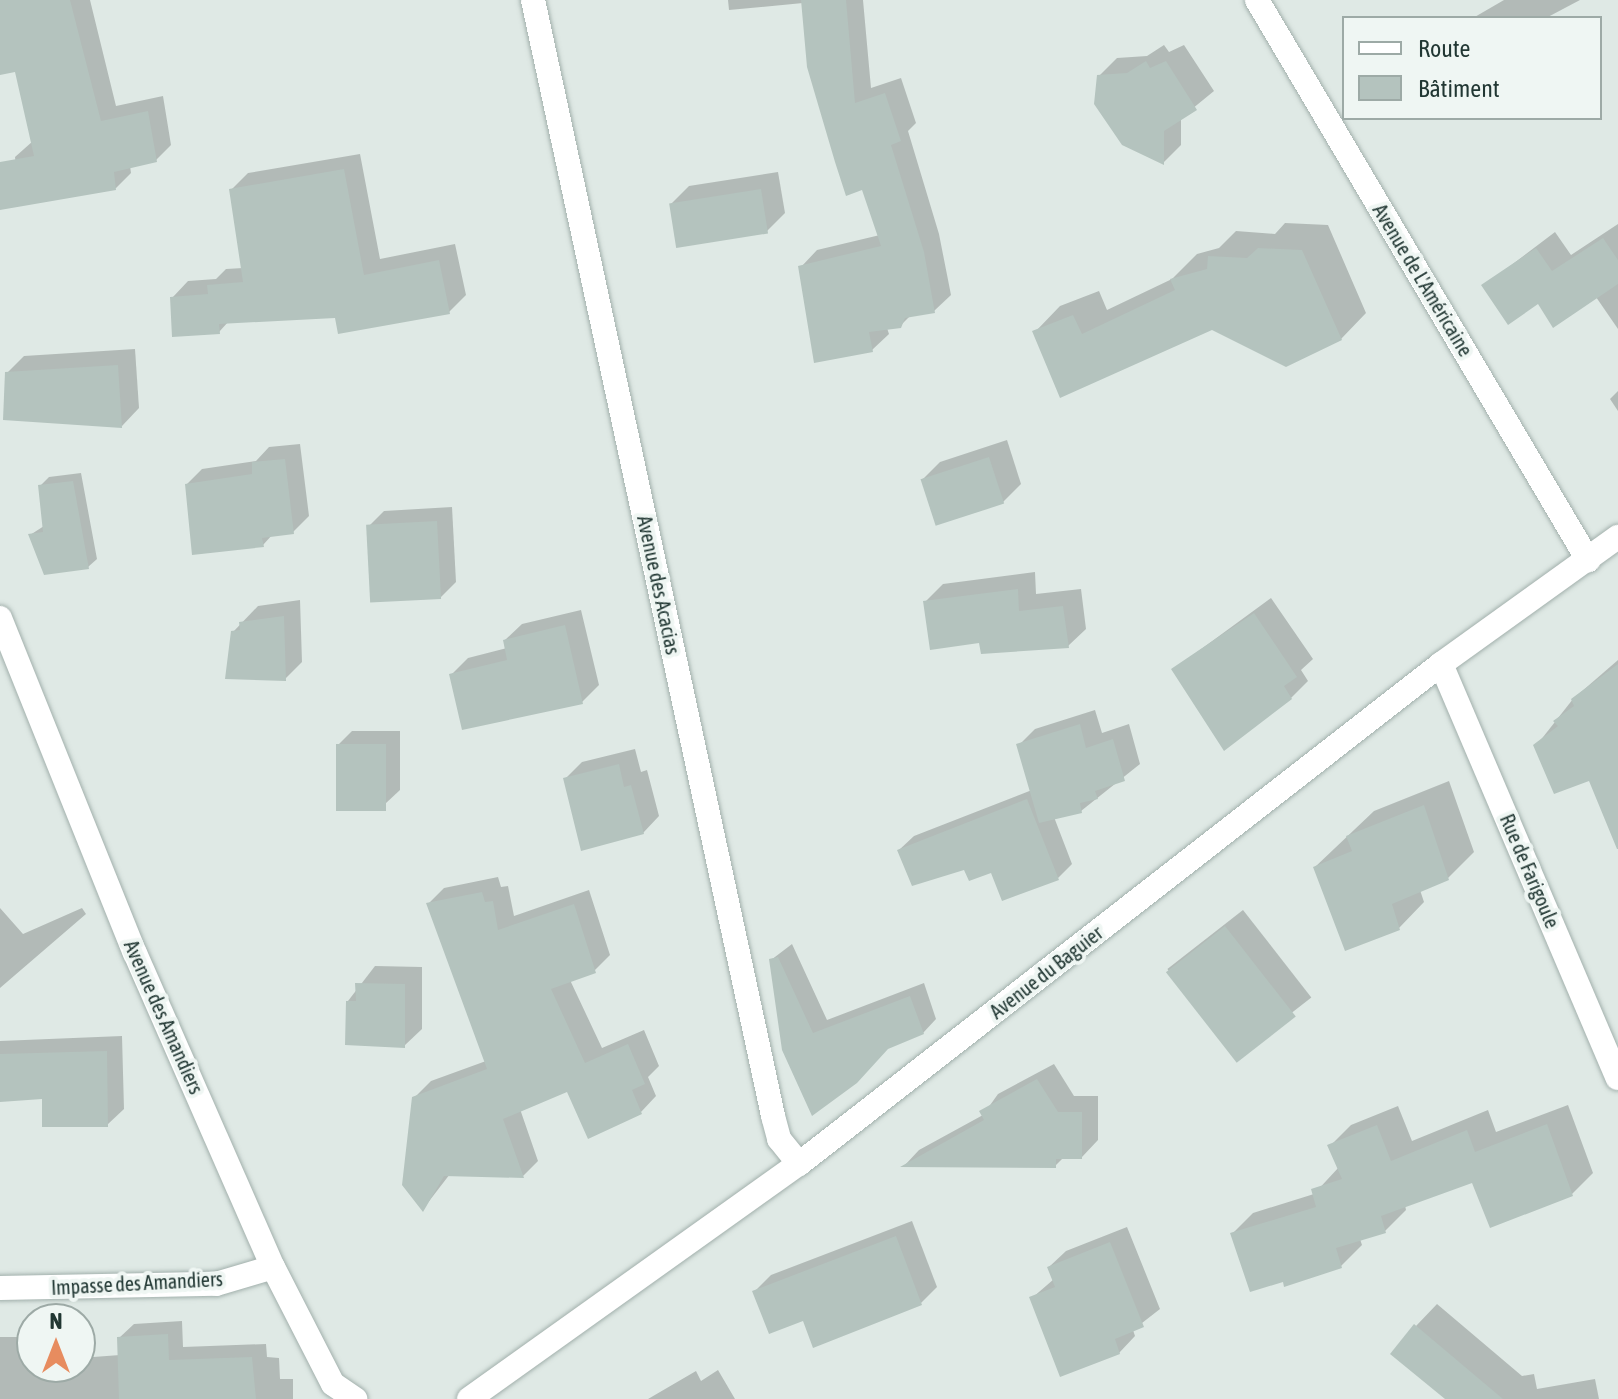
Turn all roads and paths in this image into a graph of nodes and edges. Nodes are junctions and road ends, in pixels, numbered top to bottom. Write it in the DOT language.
graph roads {
  1 [pos="533,0"];
  2 [pos="1257,0"];
  3 [pos="1618,537"];
  4 [pos="1588,560"];
  5 [pos="0,618"];
  6 [pos="1441,664"];
  7 [pos="1618,1078"];
  8 [pos="799,1164"];
  9 [pos="273,1267"];
  10 [pos="0,1288"];
  11 [pos="355,1399"];
  12 [pos="469,1399"];
  1 -- 8 [label="street, Avenue des Acacias"];
  2 -- 4 [label="street, Avenue de L'Américaine"];
  3 -- 4 [label="street, Avenue du Baguier"];
  4 -- 6 [label="street, Avenue du Baguier"];
  5 -- 9 [label="street, Avenue des Amandiers"];
  6 -- 7 [label="street, Rue de Farigoule"];
  6 -- 8 [label="street, Avenue du Baguier"];
  8 -- 12 [label="street, Avenue du Baguier"];
  9 -- 10 [label="street, Impasse des Amandiers"];
  9 -- 11 [label="street, Avenue des Amandiers"];
}
